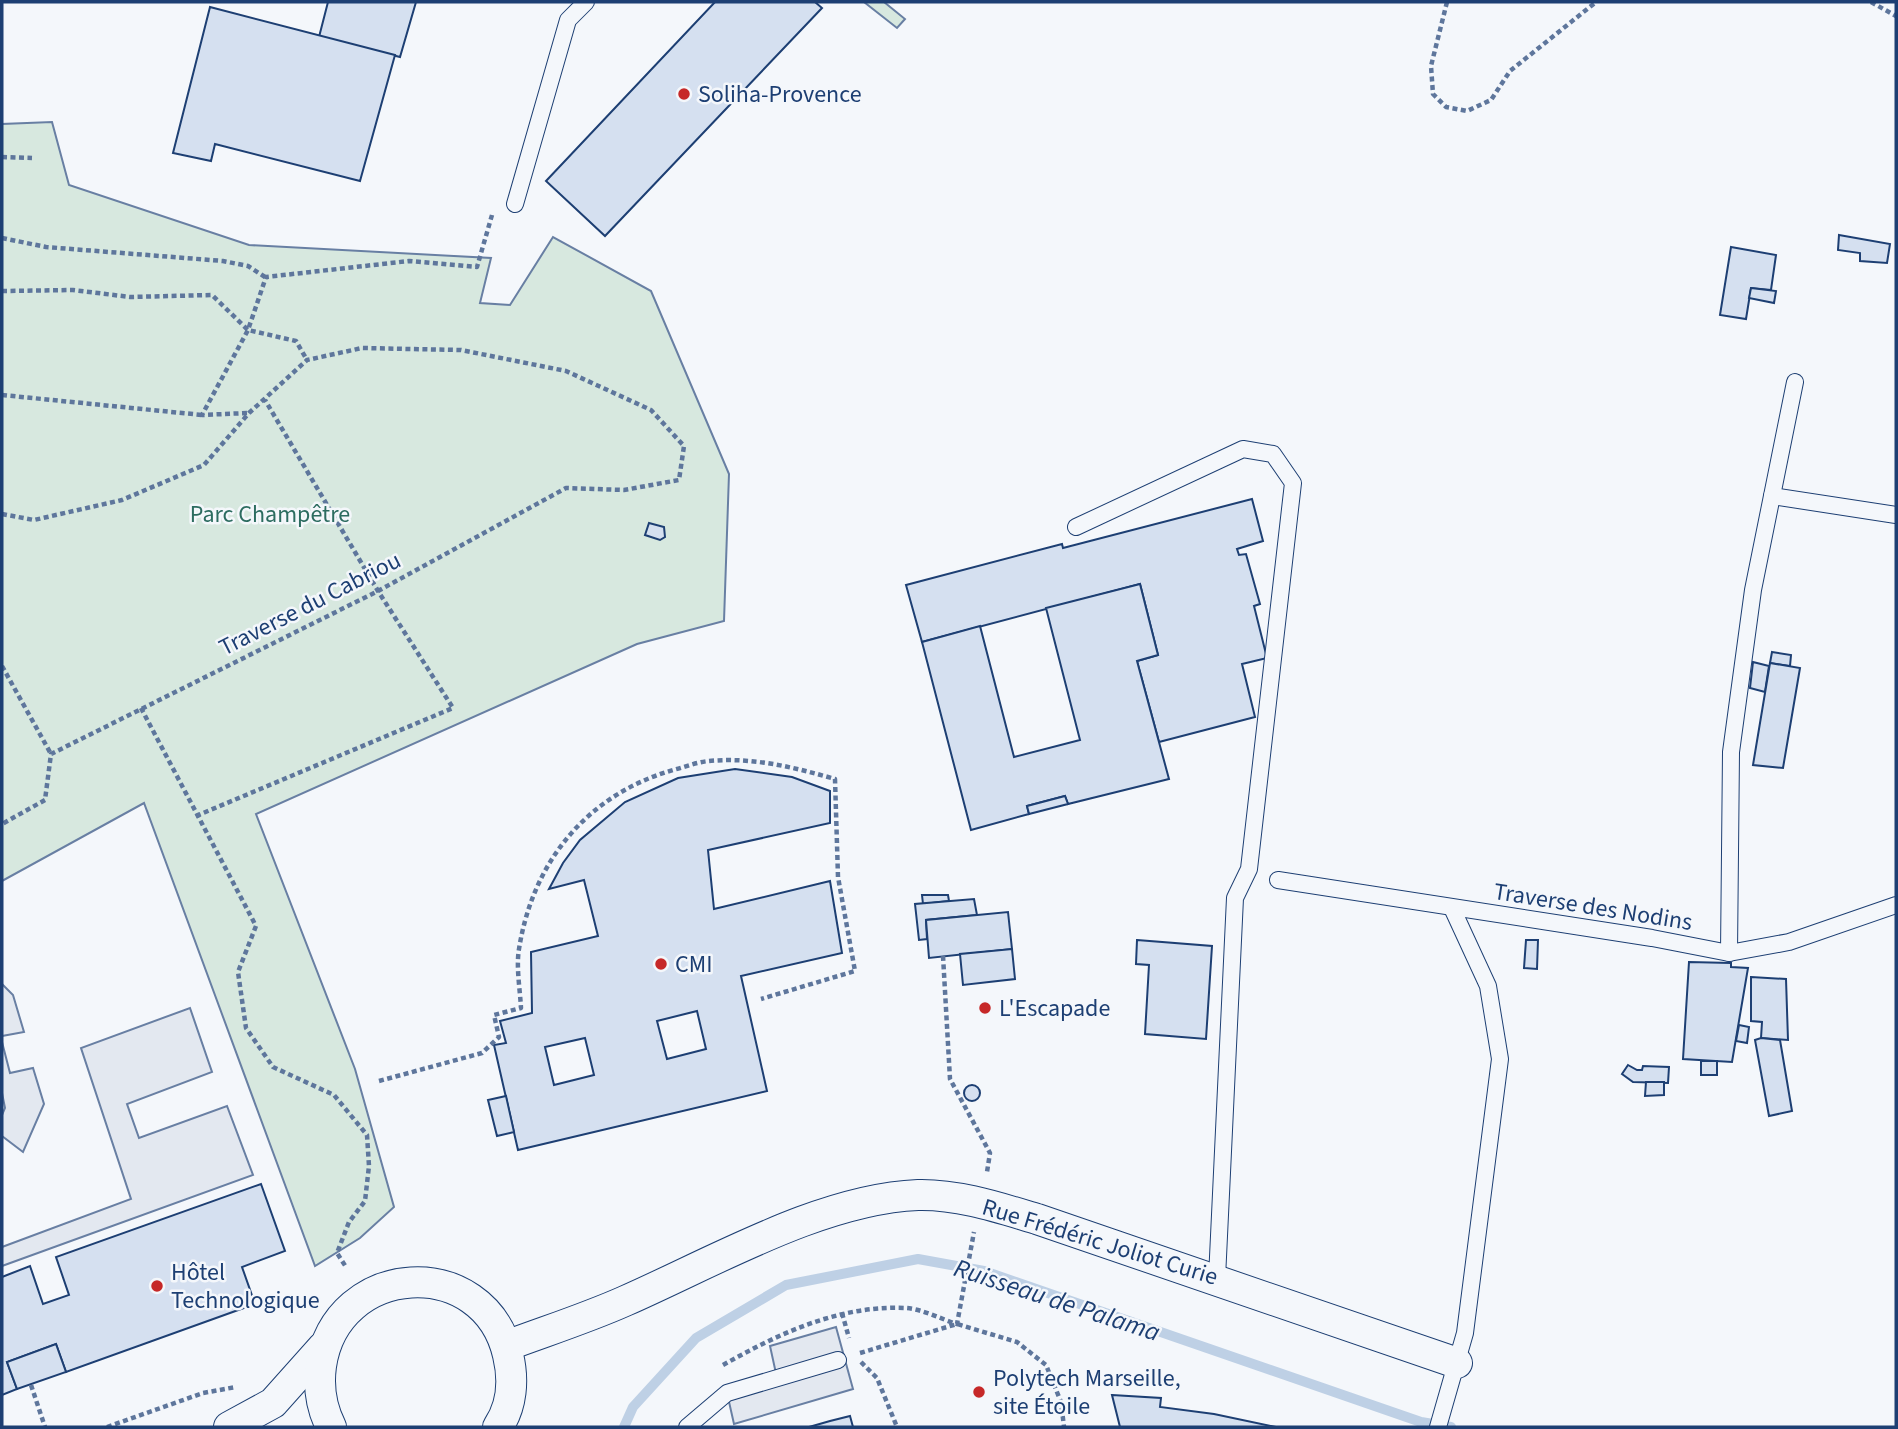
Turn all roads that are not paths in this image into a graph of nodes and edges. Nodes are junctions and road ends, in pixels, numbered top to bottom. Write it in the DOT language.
graph roads {
  1 [pos="586,2"];
  2 [pos="515,204"];
  3 [pos="1795,382"];
  4 [pos="1772,496"];
  5 [pos="1896,515"];
  6 [pos="1076,527"];
  7 [pos="1278,880"];
  8 [pos="1896,905"];
  9 [pos="1451,908"];
  10 [pos="1729,953"];
  11 [pos="1217,1278"];
  12 [pos="506,1346"];
  13 [pos="324,1347"];
  14 [pos="838,1360"];
  15 [pos="1457,1363"];
  16 [pos="229,1427"];
  17 [pos="331,1427"];
  18 [pos="498,1427"];
  19 [pos="687,1427"];
  20 [pos="1438,1427"];
  1 -- 2 [label="lane"];
  3 -- 4 [label="lane"];
  4 -- 5 [label="lane"];
  4 -- 10 [label="lane"];
  6 -- 11 [label="lane"];
  7 -- 9 [label="lane, Traverse des Nodins"];
  8 -- 10 [label="lane, Traverse des Nodins"];
  9 -- 10 [label="lane, Traverse des Nodins"];
  9 -- 15 [label="lane"];
  11 -- 12 [label="street, Rue Frédéric Joliot Curie"];
  11 -- 15 [label="street, Rue Frédéric Joliot Curie"];
  12 -- 13 [label="street"];
  12 -- 18 [label="street"];
  13 -- 16 [label="street"];
  13 -- 17 [label="street"];
  14 -- 19 [label="lane"];
  15 -- 20 [label="lane"];
}
